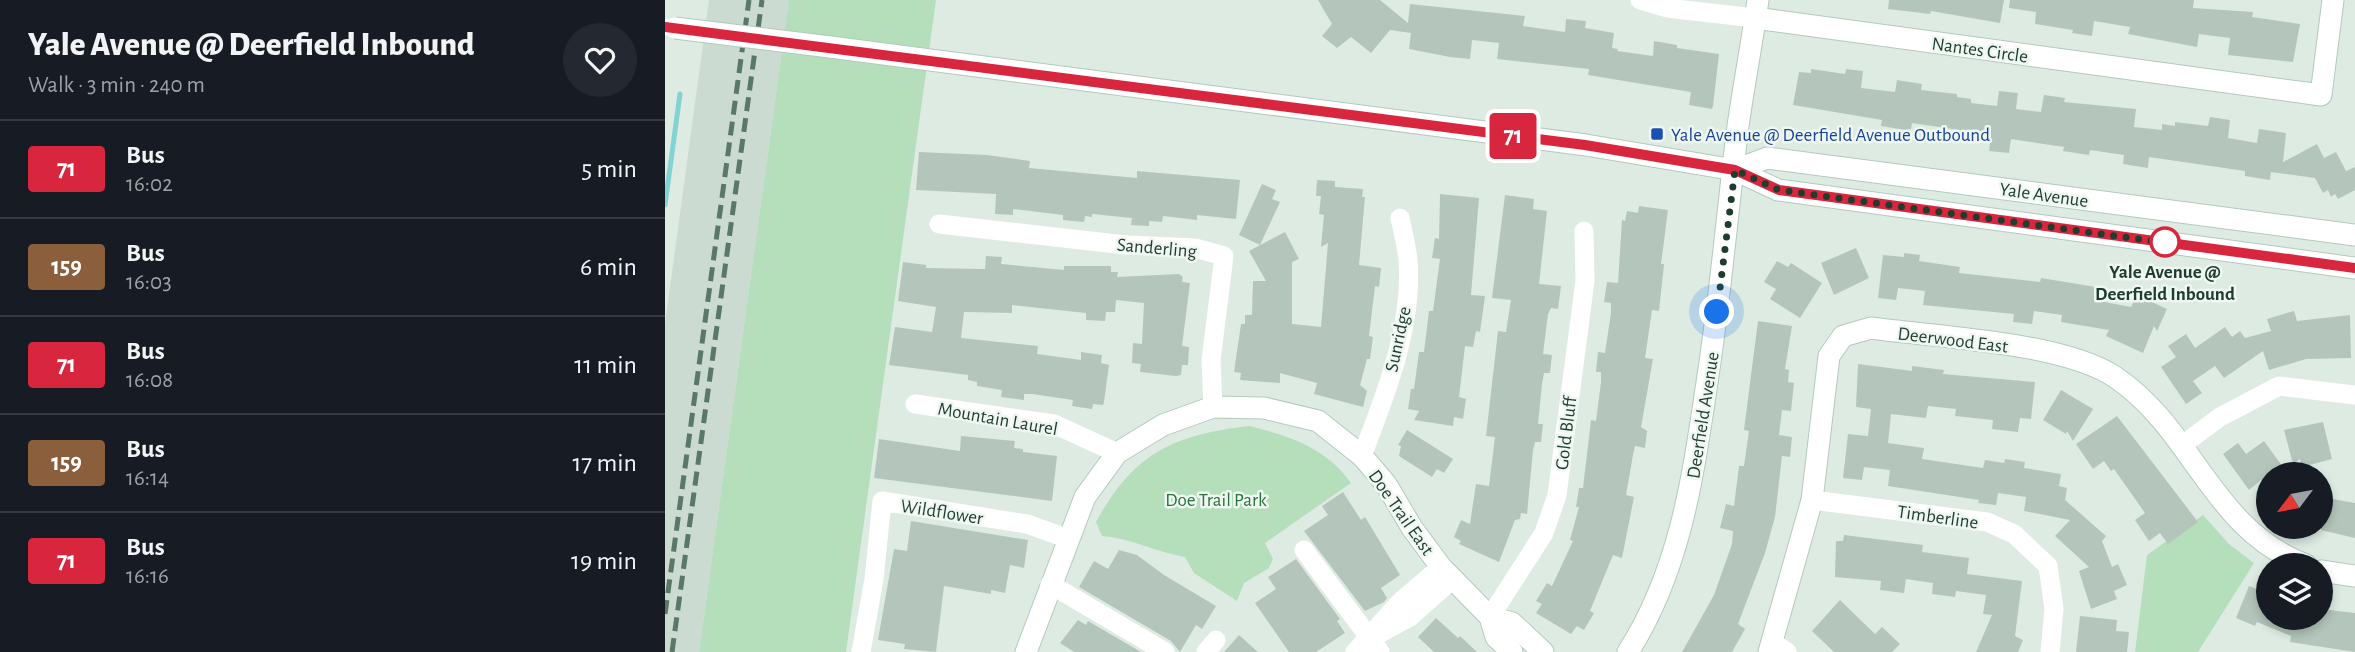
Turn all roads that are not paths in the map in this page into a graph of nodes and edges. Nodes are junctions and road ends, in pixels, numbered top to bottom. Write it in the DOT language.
graph roads {
  1 [pos="1640,0"];
  2 [pos="2333,0"];
  3 [pos="1757,9"];
  4 [pos="670,27"];
  5 [pos="1735,170"];
  6 [pos="1400,218"];
  7 [pos="939,224"];
  8 [pos="1584,231"];
  9 [pos="2355,235"];
  10 [pos="2355,260"];
  11 [pos="2334,265"];
  12 [pos="2355,268"];
  13 [pos="2355,395"];
  14 [pos="915,404"];
  15 [pos="1213,407"];
  16 [pos="2181,446"];
  17 [pos="1117,453"];
  18 [pos="1362,456"];
  19 [pos="1812,500"];
  20 [pos="1069,539"];
  21 [pos="1304,550"];
  22 [pos="2276,553"];
  23 [pos="1447,573"];
  24 [pos="2333,573"];
  25 [pos="2355,576"];
  26 [pos="1050,584"];
  27 [pos="1490,617"];
  28 [pos="1368,648"];
  29 [pos="1777,649"];
  30 [pos="861,652"];
  31 [pos="1026,652"];
  32 [pos="1165,652"];
  33 [pos="1512,652"];
  34 [pos="1543,652"];
  35 [pos="1628,652"];
  36 [pos="2050,652"];
  1 -- 3 [label="street, Nantes Circle"];
  2 -- 3 [label="street, Nantes Circle"];
  3 -- 5 [label="street, Deerfield Avenue"];
  4 -- 5 [label="street, Yale Avenue, bridge"];
  5 -- 9 [label="street, Yale Avenue"];
  5 -- 11 [label="street, Yale Avenue"];
  5 -- 35 [label="street, Deerfield Avenue"];
  6 -- 18 [label="street, Sunridge"];
  7 -- 15 [label="street, Sanderling"];
  8 -- 27 [label="street, Gold Bluff"];
  10 -- 11 [label="street"];
  11 -- 12 [label="street, Yale Avenue"];
  13 -- 16 [label="street"];
  14 -- 17 [label="street, Mountain Laurel"];
  15 -- 17 [label="street, Doe Trail East"];
  15 -- 18 [label="street, Doe Trail East"];
  16 -- 19 [label="street, Deerwood East"];
  16 -- 22 [label="street, Deerwood East"];
  17 -- 20 [label="street, Doe Trail East"];
  18 -- 23 [label="street, Doe Trail East"];
  19 -- 29 [label="street, Deerwood East"];
  19 -- 36 [label="street, Timberline"];
  20 -- 26 [label="street, Doe Trail East"];
  20 -- 30 [label="street, Wildflower"];
  21 -- 28 [label="street"];
  23 -- 27 [label="street, Doe Trail East"];
  23 -- 28 [label="street"];
  24 -- 25 [label="street"];
  26 -- 31 [label="street, Doe Trail East"];
  26 -- 32 [label="street"];
  27 -- 33 [label="street, Doe Trail East"];
  27 -- 34 [label="street, Doe Trail East"];
}
